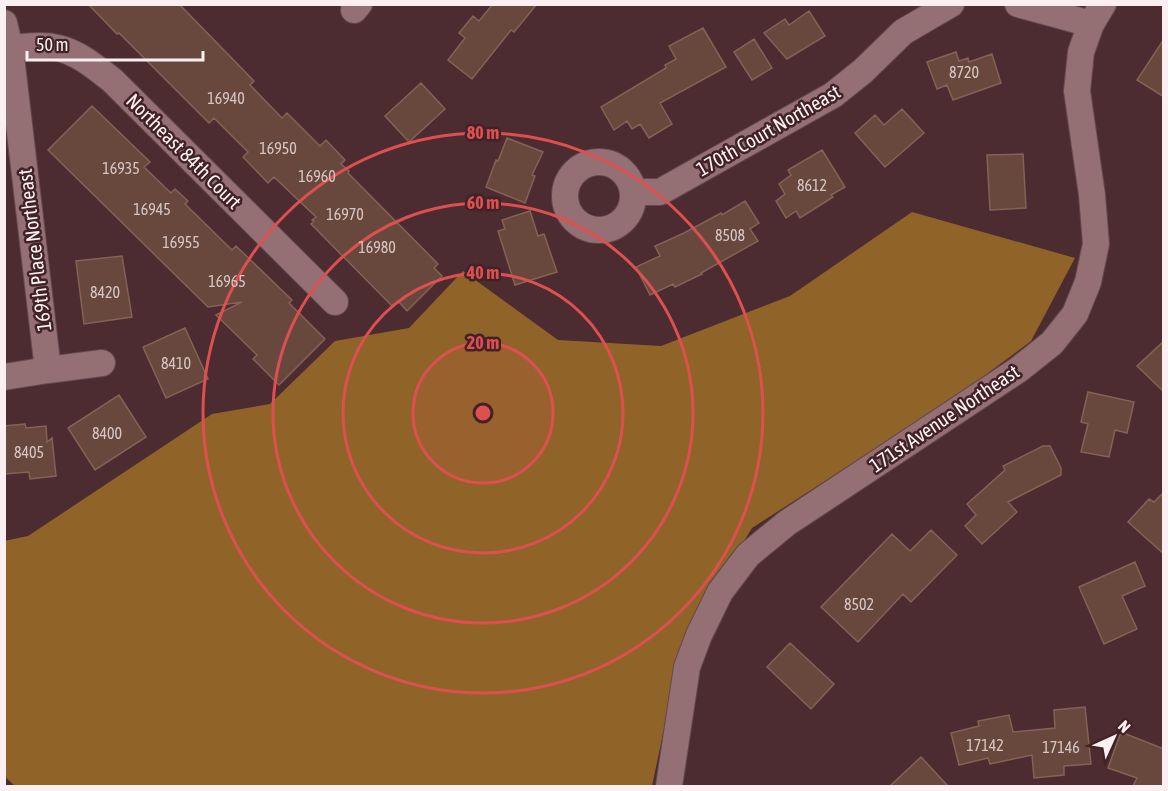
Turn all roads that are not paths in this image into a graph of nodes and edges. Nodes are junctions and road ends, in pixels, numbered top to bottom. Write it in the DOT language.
graph roads {
  1 [pos="951,4"];
  2 [pos="1018,4"];
  3 [pos="1097,14"];
  4 [pos="4,23"];
  5 [pos="10,48"];
  6 [pos="633,192"];
  7 [pos="335,302"];
  8 [pos="102,363"];
  9 [pos="48,370"];
  10 [pos="4,377"];
  11 [pos="669,786"];
  1 -- 6 [label="street, 170th Court Northeast"];
  2 -- 3 [label="street"];
  3 -- 11 [label="street, 171st Avenue Northeast"];
  4 -- 5 [label="street, 169th Place Northeast"];
  5 -- 7 [label="street, Northeast 84th Court"];
  5 -- 9 [label="street, 169th Place Northeast"];
  8 -- 9 [label="street"];
  9 -- 10 [label="street"];
}
